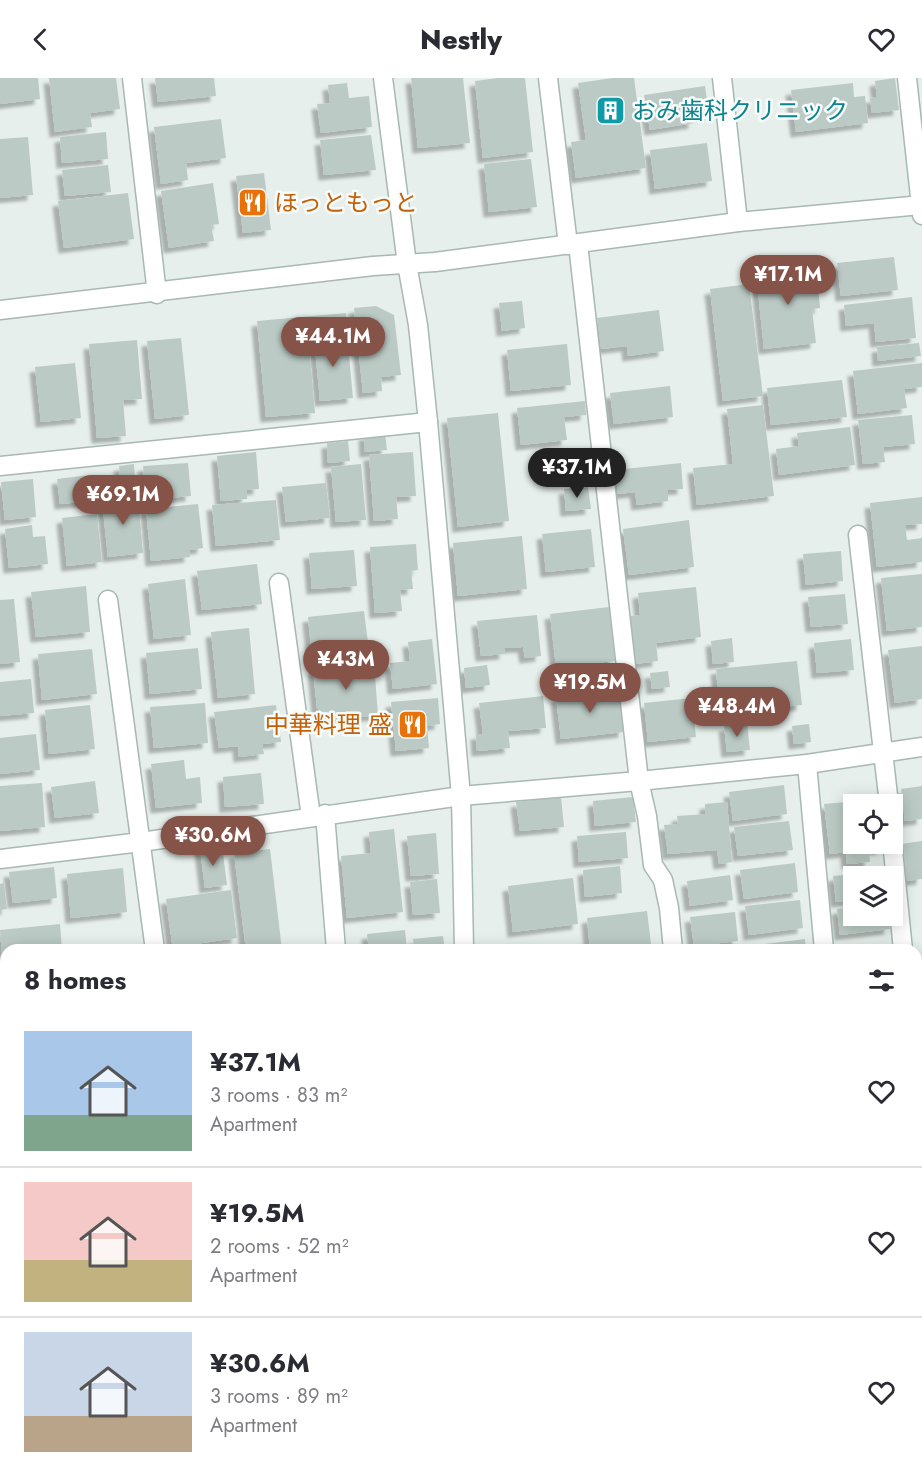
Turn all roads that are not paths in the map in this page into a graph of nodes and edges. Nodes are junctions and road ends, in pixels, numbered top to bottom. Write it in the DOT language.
graph roads {
  1 [pos="132,78"];
  2 [pos="383,78"];
  3 [pos="548,78"];
  4 [pos="722,78"];
  5 [pos="907,78"];
  6 [pos="922,208"];
  7 [pos="738,222"];
  8 [pos="573,244"];
  9 [pos="407,264"];
  10 [pos="157,294"];
  11 [pos="0,310"];
  12 [pos="428,422"];
  13 [pos="0,466"];
  14 [pos="858,535"];
  15 [pos="279,583"];
  16 [pos="108,600"];
  17 [pos="922,747"];
  18 [pos="884,753"];
  19 [pos="807,764"];
  20 [pos="639,782"];
  21 [pos="888,794"];
  22 [pos="461,796"];
  23 [pos="318,815"];
  24 [pos="141,842"];
  25 [pos="893,854"];
  26 [pos="0,859"];
  27 [pos="154,944"];
  28 [pos="335,944"];
  29 [pos="464,944"];
  30 [pos="672,944"];
  31 [pos="823,944"];
  32 [pos="902,944"];
  1 -- 10 [label="street"];
  2 -- 9 [label="street"];
  3 -- 8 [label="street"];
  4 -- 7 [label="street"];
  5 -- 6 [label="street"];
  6 -- 7 [label="street"];
  7 -- 8 [label="street"];
  8 -- 9 [label="street"];
  8 -- 20 [label="street"];
  9 -- 10 [label="street"];
  9 -- 12 [label="street"];
  10 -- 11 [label="street"];
  12 -- 13 [label="street"];
  12 -- 22 [label="street"];
  14 -- 18 [label="street"];
  15 -- 23 [label="street"];
  16 -- 24 [label="street"];
  17 -- 18 [label="street"];
  18 -- 19 [label="street"];
  18 -- 21 [label="street"];
  19 -- 20 [label="street"];
  19 -- 31 [label="street"];
  20 -- 22 [label="street"];
  20 -- 30 [label="street"];
  22 -- 23 [label="street"];
  22 -- 29 [label="street"];
  23 -- 24 [label="street"];
  23 -- 28 [label="street"];
  24 -- 26 [label="street"];
  24 -- 27 [label="street"];
  25 -- 32 [label="street"];
}
